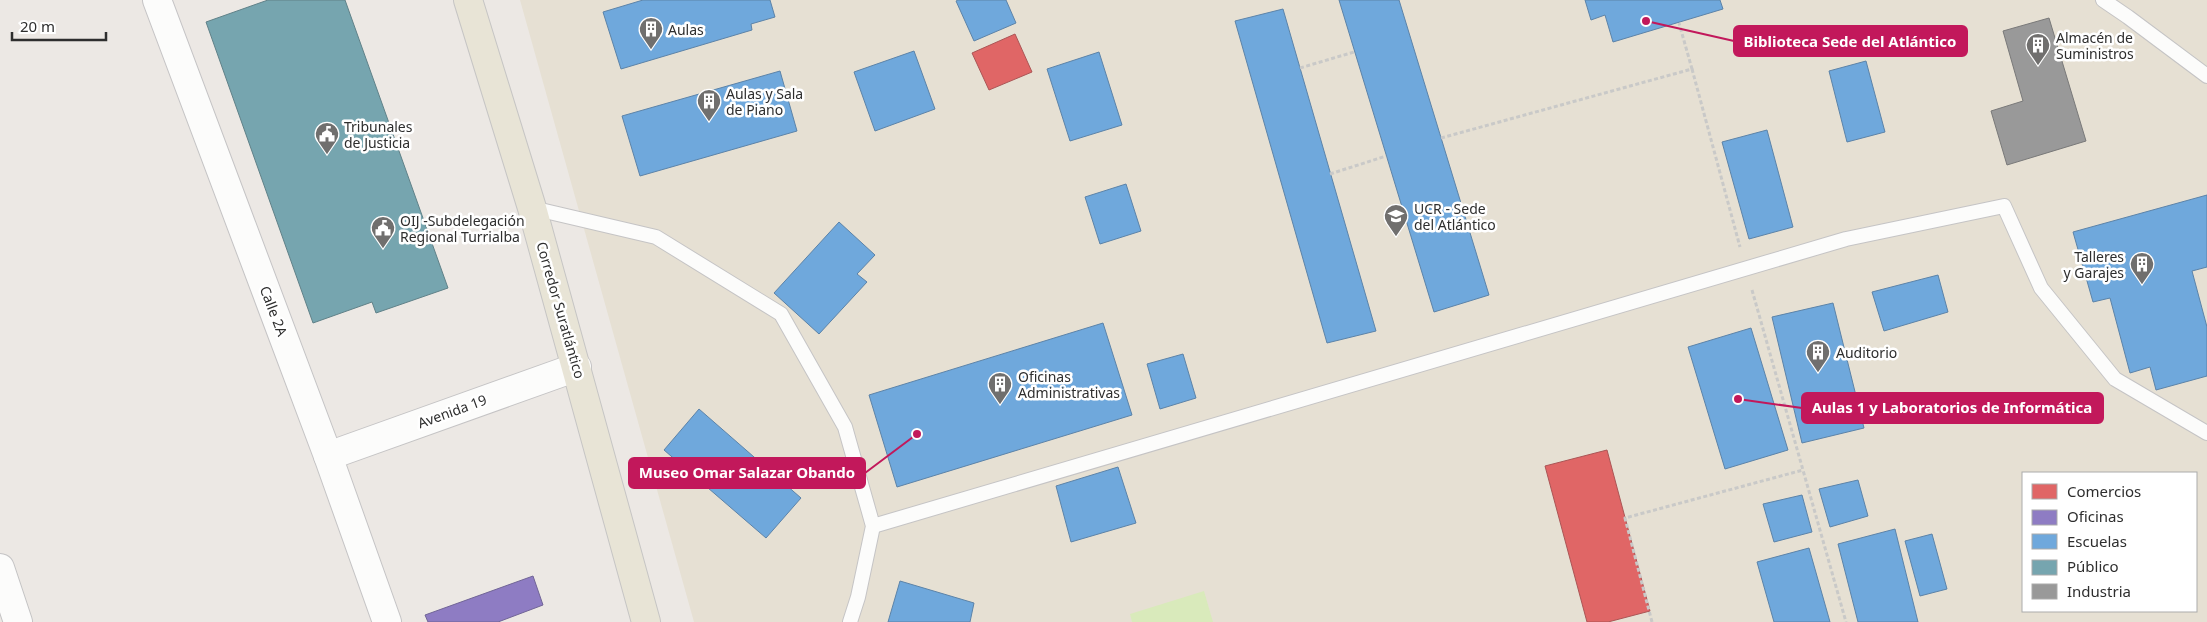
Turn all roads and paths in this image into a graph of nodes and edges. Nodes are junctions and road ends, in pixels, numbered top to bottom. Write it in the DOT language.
graph roads {
  1 [pos="157,0"];
  2 [pos="468,0"];
  3 [pos="2103,0"];
  4 [pos="1679,23"];
  5 [pos="1354,52"];
  6 [pos="1300,68"];
  7 [pos="1692,69"];
  8 [pos="2207,76"];
  9 [pos="1441,138"];
  10 [pos="1386,156"];
  11 [pos="1330,174"];
  12 [pos="532,208"];
  13 [pos="1741,248"];
  14 [pos="1751,287"];
  15 [pos="577,367"];
  16 [pos="2207,433"];
  17 [pos="328,456"];
  18 [pos="1803,470"];
  19 [pos="873,526"];
  20 [pos="0,568"];
  21 [pos="18,622"];
  22 [pos="387,622"];
  23 [pos="646,622"];
  24 [pos="850,622"];
  25 [pos="1652,622"];
  26 [pos="1846,622"];
  1 -- 17 [label="street, Calle 2A"];
  2 -- 12 [label="main road, Corredor Suratlántico"];
  3 -- 8 [label="lane"];
  4 -- 7 [label="path"];
  5 -- 6 [label="path"];
  7 -- 9 [label="path"];
  7 -- 13 [label="path"];
  10 -- 11 [label="path"];
  12 -- 15 [label="main road, Corredor Suratlántico"];
  12 -- 19 [label="lane"];
  14 -- 18 [label="path"];
  15 -- 17 [label="street, Avenida 19"];
  15 -- 23 [label="main road, Corredor Suratlántico"];
  16 -- 19 [label="lane"];
  17 -- 22 [label="street, Calle 2A"];
  18 -- 25 [label="path"];
  18 -- 26 [label="path"];
  19 -- 24 [label="lane"];
  20 -- 21 [label="street"];
}
